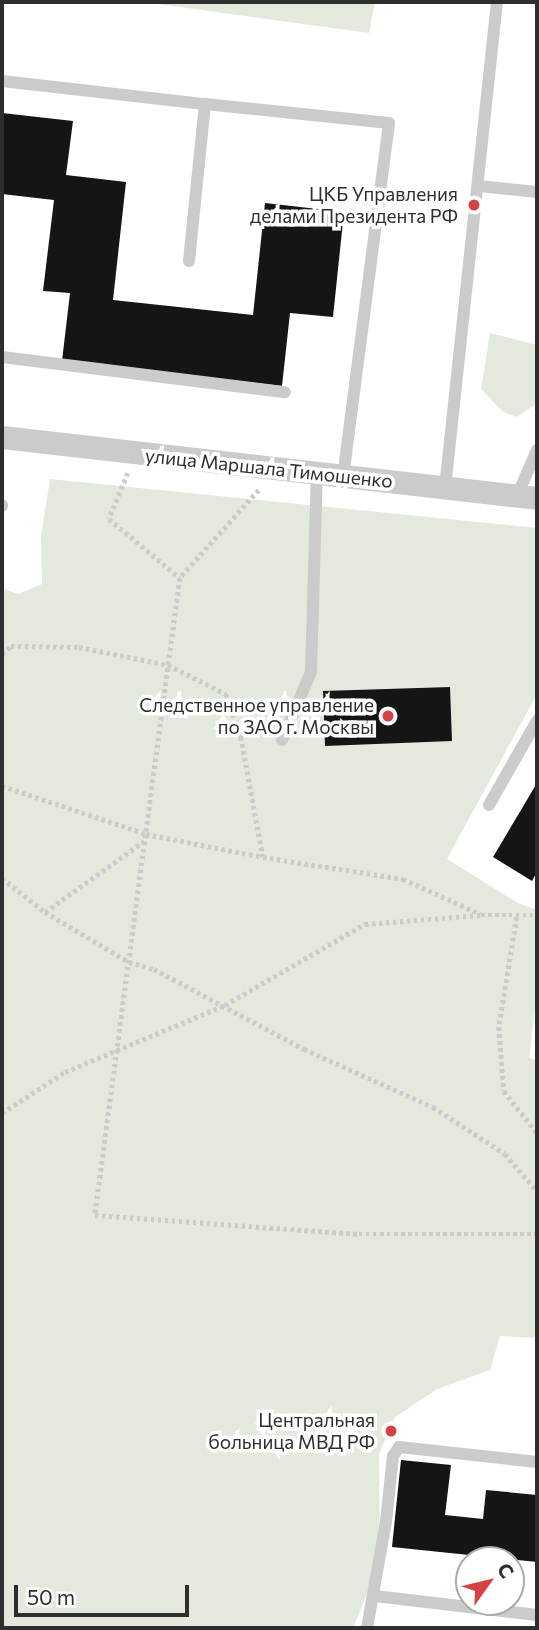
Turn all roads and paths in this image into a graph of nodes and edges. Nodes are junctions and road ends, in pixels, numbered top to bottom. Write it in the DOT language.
graph roads {
  1 [pos="497,2"];
  2 [pos="2,81"];
  3 [pos="205,104"];
  4 [pos="479,186"];
  5 [pos="537,192"];
  6 [pos="189,261"];
  7 [pos="2,357"];
  8 [pos="285,392"];
  9 [pos="2,437"];
  10 [pos="537,450"];
  11 [pos="128,473"];
  12 [pos="317,473"];
  13 [pos="343,476"];
  14 [pos="445,488"];
  15 [pos="258,490"];
  16 [pos="527,497"];
  17 [pos="180,578"];
  18 [pos="2,654"];
  19 [pos="168,665"];
  20 [pos="537,721"];
  21 [pos="282,740"];
  22 [pos="2,786"];
  23 [pos="489,805"];
  24 [pos="145,837"];
  25 [pos="263,857"];
  26 [pos="2,878"];
  27 [pos="45,912"];
  28 [pos="481,915"];
  29 [pos="537,915"];
  30 [pos="517,916"];
  31 [pos="129,962"];
  32 [pos="225,1005"];
  33 [pos="117,1048"];
  34 [pos="2,1113"];
  35 [pos="537,1133"];
  36 [pos="537,1191"];
  37 [pos="537,1234"];
  38 [pos="537,1462"];
  39 [pos="375,1596"];
  40 [pos="537,1615"];
  41 [pos="367,1628"];
  1 -- 4 [label="lane"];
  2 -- 3 [label="lane"];
  3 -- 6 [label="lane"];
  3 -- 13 [label="lane"];
  4 -- 5 [label="lane"];
  4 -- 14 [label="lane"];
  7 -- 8 [label="lane"];
  9 -- 12 [label="street, улица Маршала Тимошенко"];
  10 -- 16 [label="lane"];
  11 -- 17 [label="path"];
  12 -- 13 [label="street, улица Маршала Тимошенко"];
  12 -- 21 [label="lane"];
  13 -- 14 [label="street, улица Маршала Тимошенко"];
  14 -- 16 [label="street, улица Маршала Тимошенко"];
  15 -- 17 [label="path"];
  17 -- 19 [label="path"];
  18 -- 19 [label="path"];
  19 -- 24 [label="path"];
  19 -- 25 [label="path"];
  20 -- 23 [label="lane"];
  22 -- 24 [label="path"];
  24 -- 25 [label="path"];
  24 -- 27 [label="path"];
  24 -- 31 [label="path"];
  25 -- 28 [label="path"];
  26 -- 27 [label="path"];
  27 -- 31 [label="path"];
  28 -- 30 [label="path"];
  28 -- 32 [label="path"];
  29 -- 30 [label="path"];
  30 -- 35 [label="path"];
  31 -- 32 [label="path"];
  31 -- 33 [label="path"];
  32 -- 33 [label="path"];
  32 -- 36 [label="path"];
  33 -- 34 [label="path"];
  33 -- 37 [label="path"];
  38 -- 39 [label="lane"];
  39 -- 40 [label="lane"];
  39 -- 41 [label="lane"];
}
